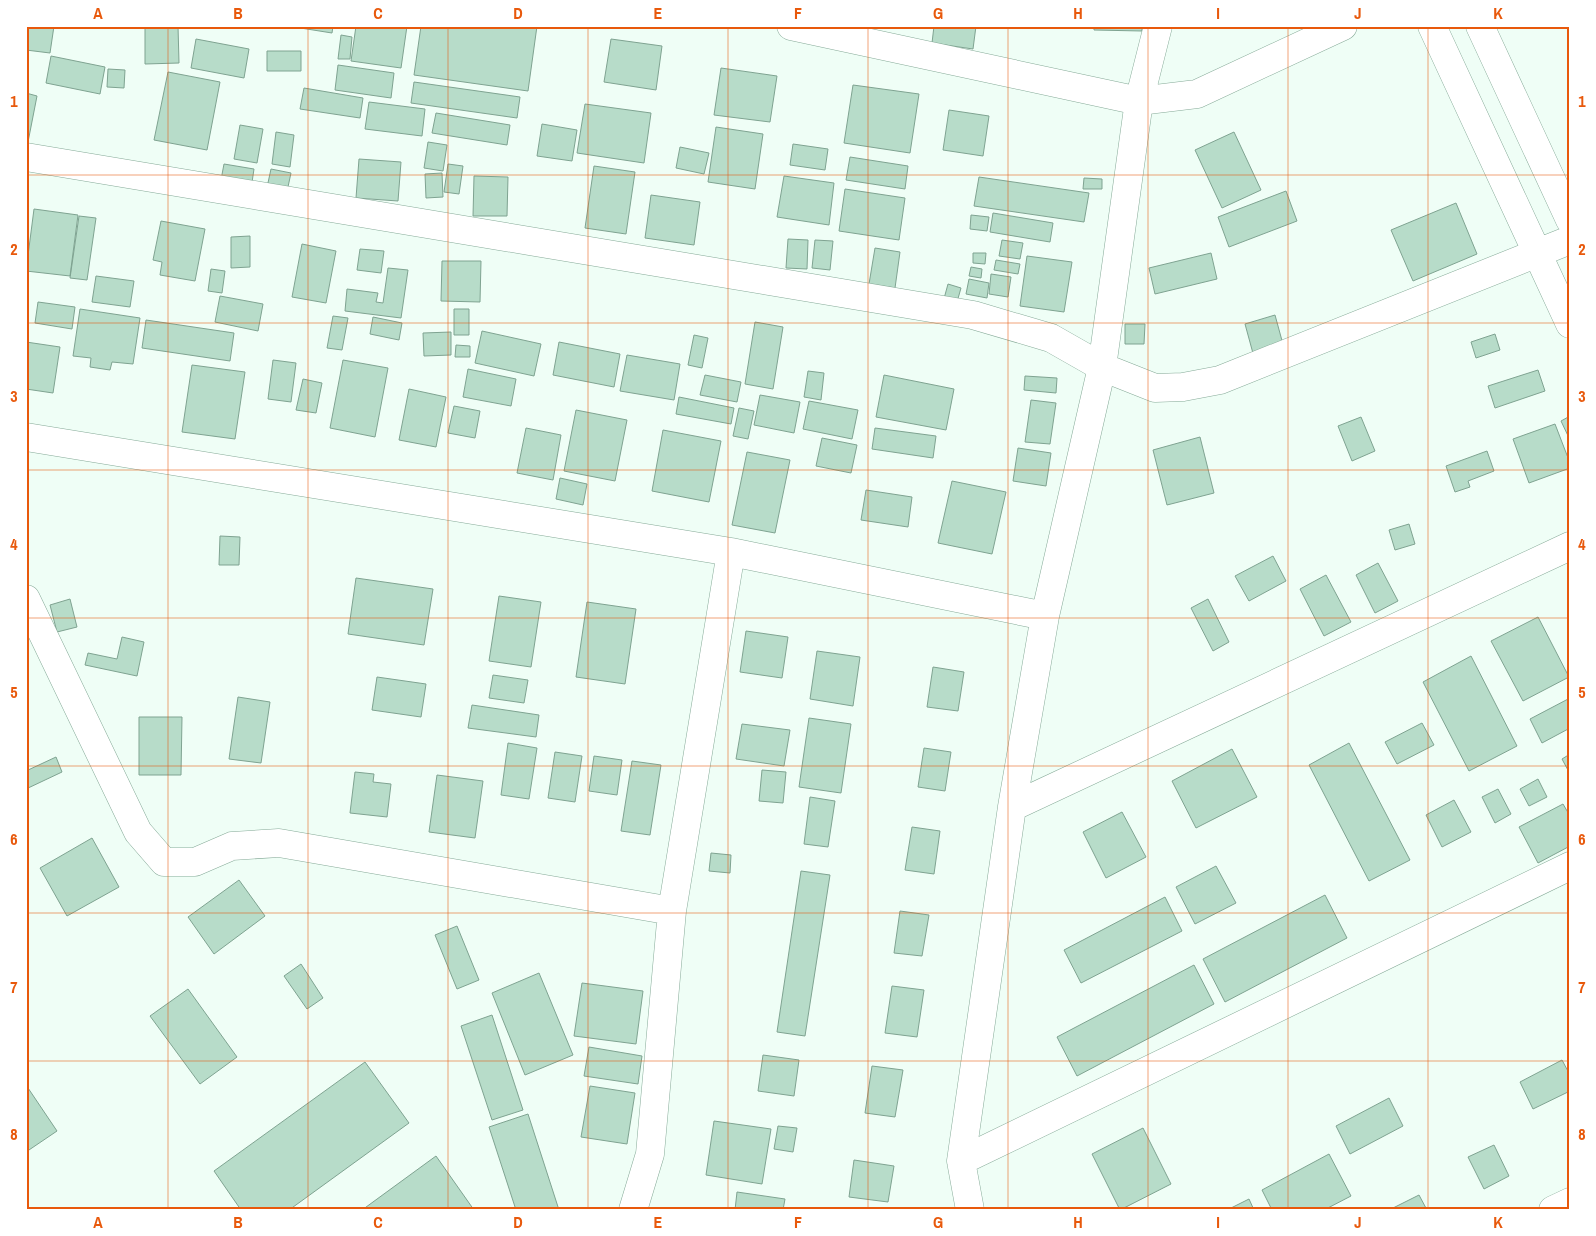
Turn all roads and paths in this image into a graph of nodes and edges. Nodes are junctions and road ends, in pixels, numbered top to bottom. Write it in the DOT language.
graph roads {
  1 [pos="791,26"];
  2 [pos="1158,26"];
  3 [pos="1343,26"];
  4 [pos="1432,26"];
  5 [pos="1480,26"];
  6 [pos="1140,102"];
  7 [pos="26,158"];
  8 [pos="1570,220"];
  9 [pos="1570,240"];
  10 [pos="1536,254"];
  11 [pos="1570,324"];
  12 [pos="1102,367"];
  13 [pos="26,437"];
  14 [pos="1570,546"];
  15 [pos="731,552"];
  16 [pos="26,600"];
  17 [pos="1045,616"];
  18 [pos="1012,807"];
  19 [pos="1570,866"];
  20 [pos="672,911"];
  21 [pos="962,1161"];
  22 [pos="1570,1202"];
  23 [pos="633,1210"];
  24 [pos="970,1210"];
  25 [pos="1553,1210"];
  1 -- 6 [label="street"];
  2 -- 6 [label="street"];
  3 -- 6 [label="street"];
  4 -- 10 [label="street"];
  5 -- 8 [label="street"];
  6 -- 12 [label="street"];
  7 -- 12 [label="street"];
  9 -- 10 [label="street"];
  10 -- 11 [label="street"];
  10 -- 12 [label="street"];
  12 -- 17 [label="street"];
  13 -- 15 [label="street"];
  14 -- 18 [label="street"];
  15 -- 17 [label="street"];
  15 -- 20 [label="street"];
  16 -- 20 [label="street"];
  17 -- 18 [label="street"];
  18 -- 21 [label="street"];
  19 -- 21 [label="street"];
  20 -- 23 [label="street"];
  21 -- 24 [label="street"];
  22 -- 25 [label="street"];
}
